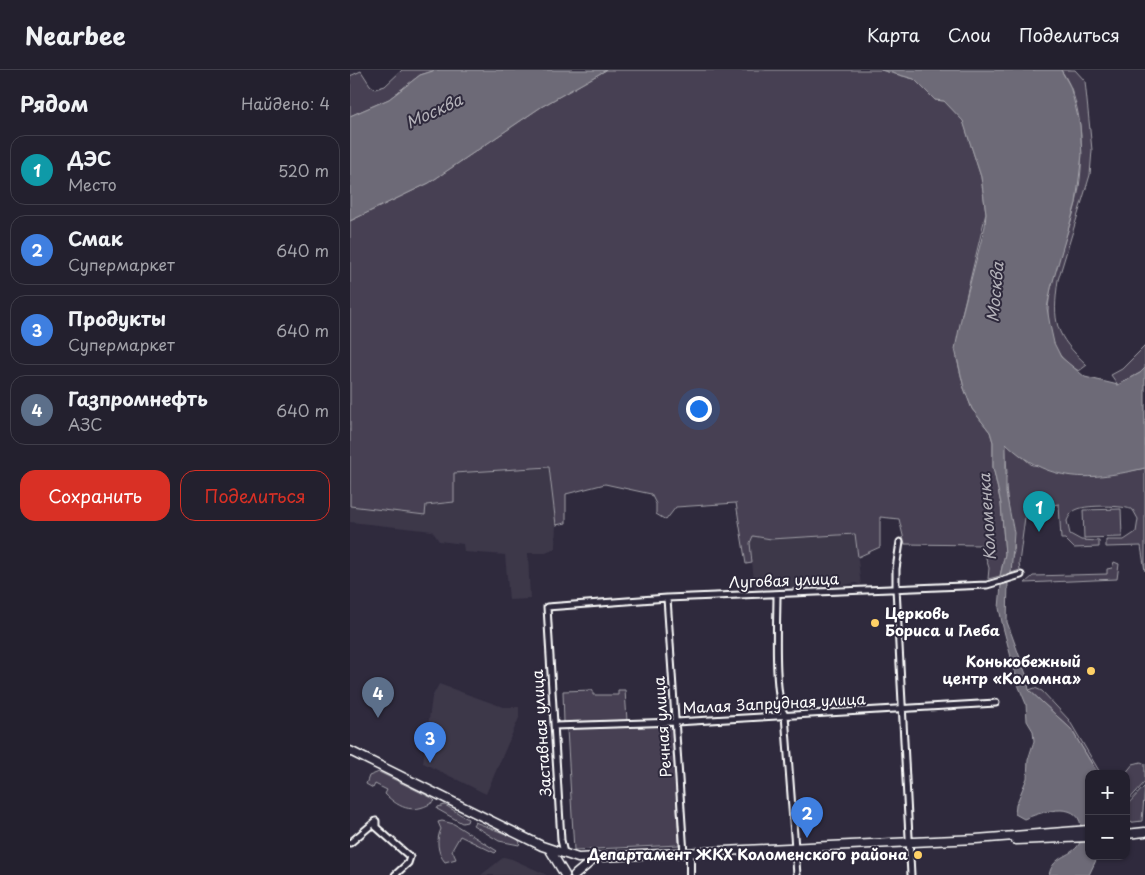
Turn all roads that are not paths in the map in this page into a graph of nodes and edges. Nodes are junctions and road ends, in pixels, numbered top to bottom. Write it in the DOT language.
graph roads {
  1 [pos="900,542"];
  2 [pos="1020,574"];
  3 [pos="896,588"];
  4 [pos="777,595"];
  5 [pos="667,598"];
  6 [pos="547,607"];
  7 [pos="996,703"];
  8 [pos="902,708"];
  9 [pos="785,715"];
  10 [pos="676,722"];
  11 [pos="554,726"];
  12 [pos="350,751"];
  13 [pos="1130,830"];
  14 [pos="1085,831"];
  15 [pos="1145,832"];
  16 [pos="1130,834"];
  17 [pos="1065,835"];
  18 [pos="1085,837"];
  19 [pos="910,842"];
  20 [pos="350,843"];
  21 [pos="796,848"];
  22 [pos="550,850"];
  23 [pos="687,854"];
  24 [pos="566,856"];
  25 [pos="594,859"];
  26 [pos="395,875"];
  27 [pos="565,875"];
  28 [pos="575,875"];
  29 [pos="690,875"];
  30 [pos="797,875"];
  31 [pos="912,875"];
  1 -- 3 [label="street"];
  2 -- 3 [label="street, Луговая улица"];
  3 -- 4 [label="street, Луговая улица"];
  3 -- 8 [label="street"];
  4 -- 5 [label="street, Луговая улица"];
  4 -- 9 [label="street"];
  5 -- 6 [label="street, Луговая улица"];
  5 -- 10 [label="street, Речная улица"];
  6 -- 11 [label="street, Заставная улица"];
  7 -- 8 [label="street, Малая Запрудная улица"];
  8 -- 9 [label="street, Малая Запрудная улица"];
  8 -- 19 [label="street"];
  9 -- 10 [label="street, Малая Запрудная улица"];
  9 -- 21 [label="street"];
  10 -- 11 [label="street, Малая Запрудная улица"];
  10 -- 23 [label="street, Речная улица"];
  11 -- 24 [label="street, Заставная улица"];
  12 -- 22 [label="main road"];
  13 -- 15 [label="main road"];
  14 -- 17 [label="main road"];
  15 -- 16 [label="main road"];
  17 -- 18 [label="main road"];
  17 -- 19 [label="main road"];
  19 -- 21 [label="main road"];
  19 -- 31 [label="street"];
  20 -- 26 [label="street"];
  21 -- 23 [label="main road"];
  21 -- 30 [label="street"];
  22 -- 24 [label="main road"];
  22 -- 27 [label="main road"];
  23 -- 25 [label="main road"];
  23 -- 29 [label="street, Речная улица"];
  24 -- 25 [label="main road"];
  24 -- 27 [label="main road"];
  25 -- 28 [label="main road"];
}
